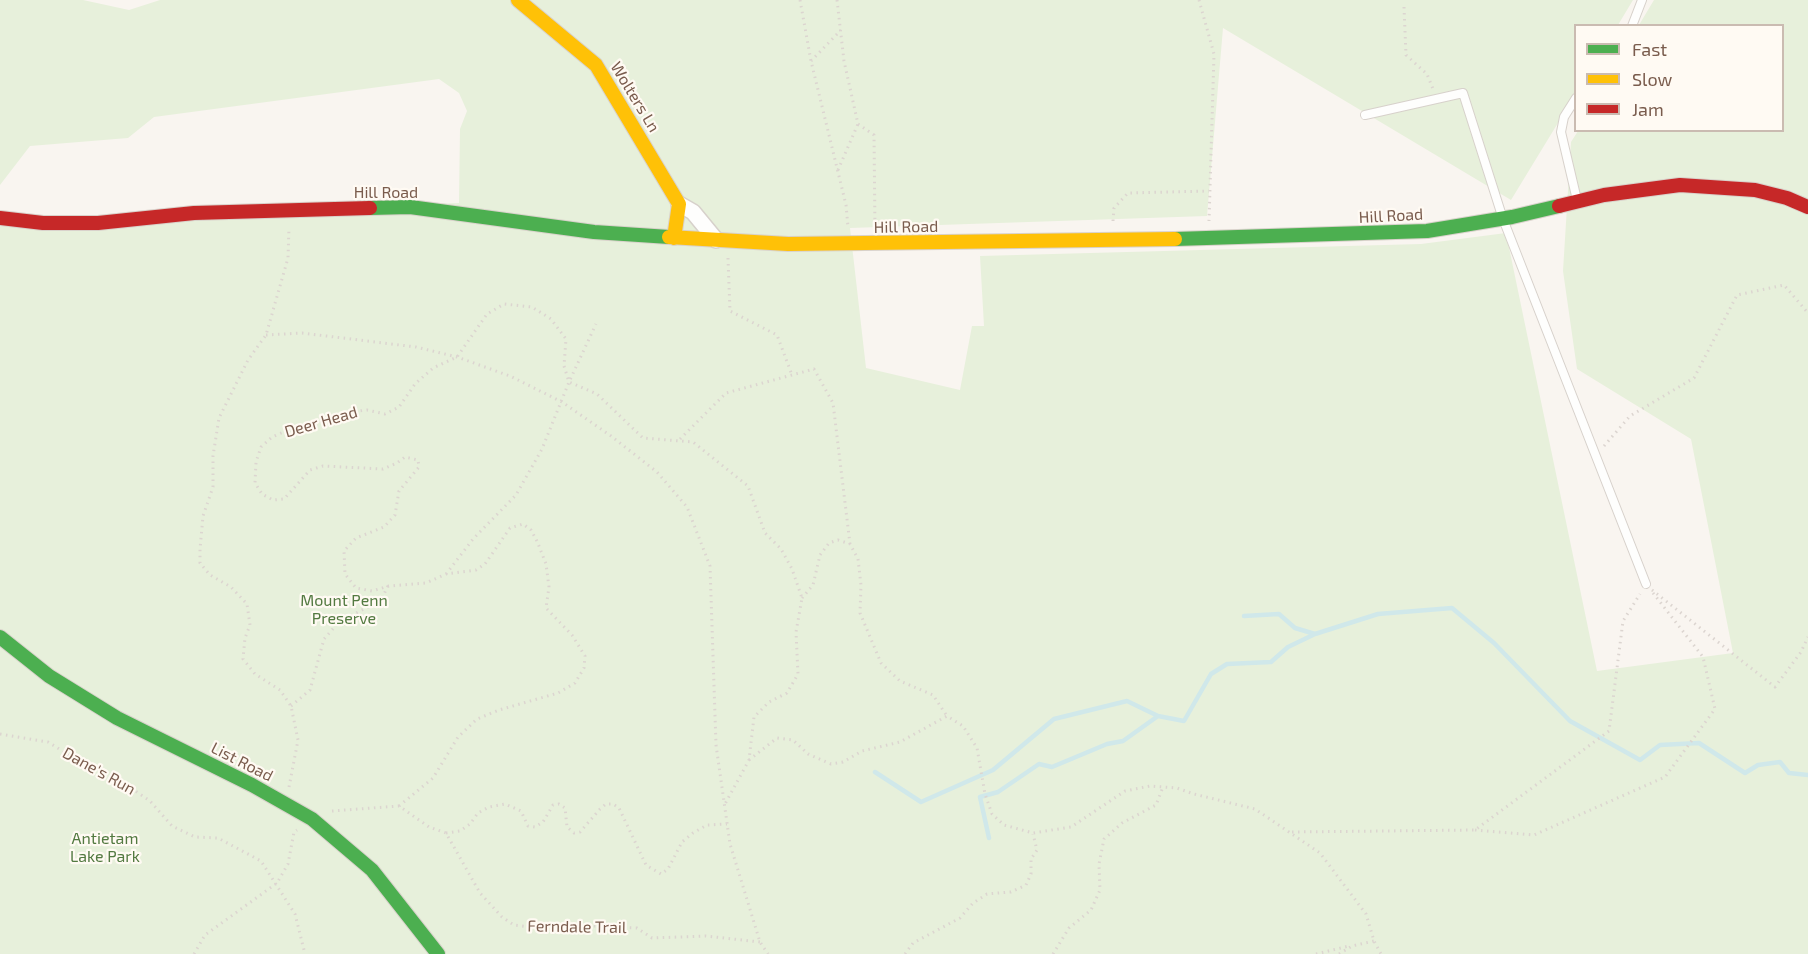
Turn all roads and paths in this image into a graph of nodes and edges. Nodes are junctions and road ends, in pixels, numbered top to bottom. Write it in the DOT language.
graph roads {
  1 [pos="518,0"];
  2 [pos="800,0"];
  3 [pos="837,0"];
  4 [pos="1199,0"];
  5 [pos="1642,0"];
  6 [pos="1404,7"];
  7 [pos="1633,24"];
  8 [pos="841,30"];
  9 [pos="812,61"];
  10 [pos="1437,99"];
  11 [pos="1574,100"];
  12 [pos="1365,115"];
  13 [pos="858,124"];
  14 [pos="837,172"];
  15 [pos="1209,191"];
  16 [pos="1577,202"];
  17 [pos="679,204"];
  18 [pos="1808,207"];
  19 [pos="290,211"];
  20 [pos="0,218"];
  21 [pos="1503,219"];
  22 [pos="1209,237"];
  23 [pos="674,238"];
  24 [pos="1112,238"];
  25 [pos="721,241"];
  26 [pos="849,244"];
  27 [pos="875,244"];
  28 [pos="1808,313"];
  29 [pos="596,324"];
  30 [pos="266,335"];
  31 [pos="457,357"];
  32 [pos="792,375"];
  33 [pos="569,382"];
  34 [pos="562,402"];
  35 [pos="680,439"];
  36 [pos="1595,456"];
  37 [pos="850,544"];
  38 [pos="446,574"];
  39 [pos="1646,584"];
  40 [pos="389,586"];
  41 [pos="802,598"];
  42 [pos="0,637"];
  43 [pos="1808,637"];
  44 [pos="291,706"];
  45 [pos="947,716"];
  46 [pos="0,734"];
  47 [pos="749,760"];
  48 [pos="1163,787"];
  49 [pos="285,802"];
  50 [pos="725,804"];
  51 [pos="399,806"];
  52 [pos="312,819"];
  53 [pos="727,824"];
  54 [pos="1475,830"];
  55 [pos="294,832"];
  56 [pos="1292,832"];
  57 [pos="446,833"];
  58 [pos="1033,833"];
  59 [pos="276,883"];
  60 [pos="1374,941"];
  61 [pos="760,942"];
  62 [pos="1352,946"];
  63 [pos="194,954"];
  64 [pos="305,954"];
  65 [pos="438,954"];
  66 [pos="768,954"];
  67 [pos="905,954"];
  68 [pos="1053,954"];
  69 [pos="1316,954"];
  70 [pos="1339,954"];
  71 [pos="1381,954"];
  1 -- 17 [label="street, Wolters Ln"];
  2 -- 9 [label="path"];
  3 -- 8 [label="path"];
  4 -- 22 [label="path"];
  5 -- 7 [label="lane"];
  6 -- 10 [label="path"];
  8 -- 9 [label="path"];
  8 -- 13 [label="path"];
  9 -- 14 [label="path"];
  10 -- 12 [label="lane"];
  10 -- 21 [label="lane"];
  11 -- 16 [label="lane"];
  13 -- 14 [label="path"];
  13 -- 27 [label="path"];
  14 -- 26 [label="path"];
  15 -- 24 [label="path"];
  16 -- 18 [label="street, Hill Road"];
  16 -- 21 [label="street, Hill Road"];
  17 -- 23 [label="street"];
  17 -- 25 [label="street"];
  19 -- 20 [label="street, Hill Road"];
  19 -- 23 [label="street, Hill Road"];
  19 -- 30 [label="path"];
  21 -- 22 [label="street, Hill Road"];
  21 -- 36 [label="lane"];
  22 -- 24 [label="street, Hill Road"];
  23 -- 25 [label="street, Hill Road"];
  24 -- 27 [label="street, Hill Road"];
  25 -- 26 [label="street, Hill Road"];
  25 -- 32 [label="path"];
  26 -- 27 [label="street, Hill Road"];
  28 -- 36 [label="path"];
  29 -- 33 [label="path"];
  30 -- 31 [label="path"];
  30 -- 44 [label="path"];
  31 -- 33 [label="path, Deer Head"];
  31 -- 34 [label="path"];
  31 -- 40 [label="path, Deer Head"];
  32 -- 35 [label="path"];
  32 -- 37 [label="path"];
  33 -- 34 [label="path"];
  33 -- 35 [label="path"];
  34 -- 38 [label="path"];
  34 -- 50 [label="path"];
  35 -- 41 [label="path"];
  36 -- 39 [label="lane"];
  37 -- 41 [label="path"];
  37 -- 45 [label="path"];
  38 -- 40 [label="path, Deer Head"];
  38 -- 51 [label="path, Deer Head"];
  39 -- 43 [label="path"];
  39 -- 54 [label="path"];
  39 -- 54 [label="path"];
  40 -- 44 [label="path"];
  41 -- 47 [label="path"];
  42 -- 49 [label="street, List Road"];
  44 -- 49 [label="path"];
  45 -- 47 [label="path"];
  45 -- 58 [label="path"];
  46 -- 59 [label="path, Dane's Run"];
  47 -- 50 [label="path"];
  48 -- 56 [label="path"];
  48 -- 58 [label="path"];
  48 -- 68 [label="path"];
  49 -- 52 [label="street, List Road"];
  49 -- 55 [label="path"];
  50 -- 53 [label="path"];
  51 -- 52 [label="path"];
  51 -- 57 [label="path"];
  52 -- 55 [label="path"];
  52 -- 65 [label="street, List Road"];
  53 -- 57 [label="path"];
  53 -- 61 [label="path"];
  54 -- 56 [label="path"];
  55 -- 59 [label="path"];
  56 -- 60 [label="path"];
  57 -- 61 [label="path, Ferndale Trail"];
  58 -- 67 [label="path"];
  59 -- 63 [label="path"];
  59 -- 64 [label="path, Dane's Run"];
  60 -- 62 [label="path"];
  60 -- 71 [label="path"];
  61 -- 66 [label="path"];
  62 -- 69 [label="path"];
  62 -- 70 [label="path"];
}
